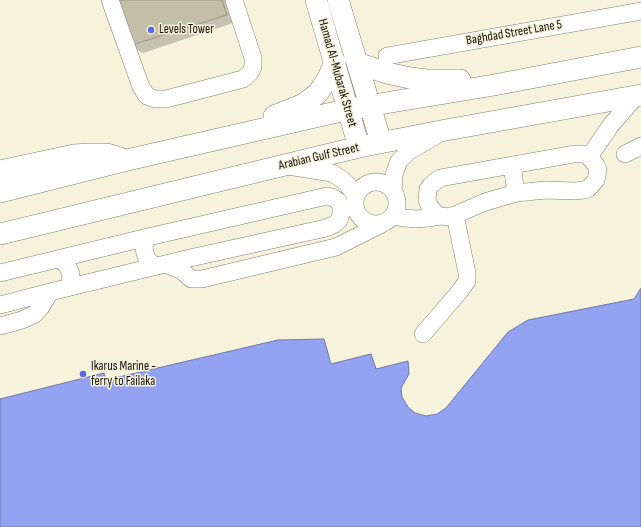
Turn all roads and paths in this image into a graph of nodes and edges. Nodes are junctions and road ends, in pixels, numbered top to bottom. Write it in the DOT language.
graph roads {
  1 [pos="110,0"];
  2 [pos="234,0"];
  3 [pos="316,0"];
  4 [pos="338,0"];
  5 [pos="641,11"];
  6 [pos="387,56"];
  7 [pos="641,57"];
  8 [pos="335,62"];
  9 [pos="357,63"];
  10 [pos="494,85"];
  11 [pos="638,95"];
  12 [pos="370,106"];
  13 [pos="348,110"];
  14 [pos="256,130"];
  15 [pos="446,130"];
  16 [pos="381,142"];
  17 [pos="641,146"];
  18 [pos="359,147"];
  19 [pos="624,154"];
  20 [pos="589,157"];
  21 [pos="127,160"];
  22 [pos="282,165"];
  23 [pos="512,165"];
  24 [pos="306,169"];
  25 [pos="0,171"];
  26 [pos="393,191"];
  27 [pos="0,192"];
  28 [pos="516,194"];
  29 [pos="356,197"];
  30 [pos="313,199"];
  31 [pos="448,216"];
  32 [pos="388,220"];
  33 [pos="0,234"];
  34 [pos="148,237"];
  35 [pos="59,259"];
  36 [pos="161,265"];
  37 [pos="0,273"];
  38 [pos="67,288"];
  39 [pos="50,292"];
  40 [pos="0,305"];
  41 [pos="0,326"];
  42 [pos="423,334"];
  1 -- 2 [label="street"];
  3 -- 8 [label="main road, Hamad Al-Mubarak Street"];
  4 -- 9 [label="main road, Hamad Al-Mubarak Street"];
  5 -- 6 [label="street, Baghdad Street Lane 5"];
  7 -- 10 [label="main road"];
  8 -- 13 [label="main road, Hamad Al-Mubarak Street"];
  8 -- 14 [label="main road"];
  9 -- 10 [label="main road"];
  9 -- 12 [label="main road, Hamad Al-Mubarak Street"];
  10 -- 12 [label="main road"];
  11 -- 15 [label="main road, Arabian Gulf Street"];
  11 -- 20 [label="street"];
  12 -- 13 [label="main road"];
  12 -- 16 [label="main road, Hamad Al-Mubarak Street"];
  13 -- 14 [label="main road"];
  13 -- 18 [label="main road, Hamad Al-Mubarak Street"];
  14 -- 21 [label="main road"];
  15 -- 16 [label="main road, Arabian Gulf Street"];
  15 -- 26 [label="street"];
  16 -- 18 [label="main road, Arabian Gulf Street"];
  17 -- 19 [label="street"];
  18 -- 22 [label="main road, Arabian Gulf Street"];
  20 -- 23 [label="street"];
  20 -- 28 [label="street"];
  21 -- 25 [label="main road"];
  21 -- 27 [label="main road"];
  22 -- 24 [label="street"];
  22 -- 33 [label="main road, Arabian Gulf Street"];
  23 -- 28 [label="street"];
  23 -- 31 [label="street"];
  24 -- 29 [label="street"];
  24 -- 30 [label="street"];
  26 -- 29 [label="street"];
  26 -- 32 [label="street"];
  28 -- 31 [label="street"];
  29 -- 32 [label="street"];
  30 -- 34 [label="street"];
  30 -- 36 [label="street"];
  31 -- 32 [label="street"];
  31 -- 42 [label="street"];
  32 -- 36 [label="street"];
  34 -- 35 [label="street"];
  34 -- 36 [label="street"];
  35 -- 37 [label="street"];
  35 -- 38 [label="street"];
  36 -- 38 [label="street"];
  38 -- 39 [label="street"];
  39 -- 40 [label="street"];
  39 -- 41 [label="street"];
}
